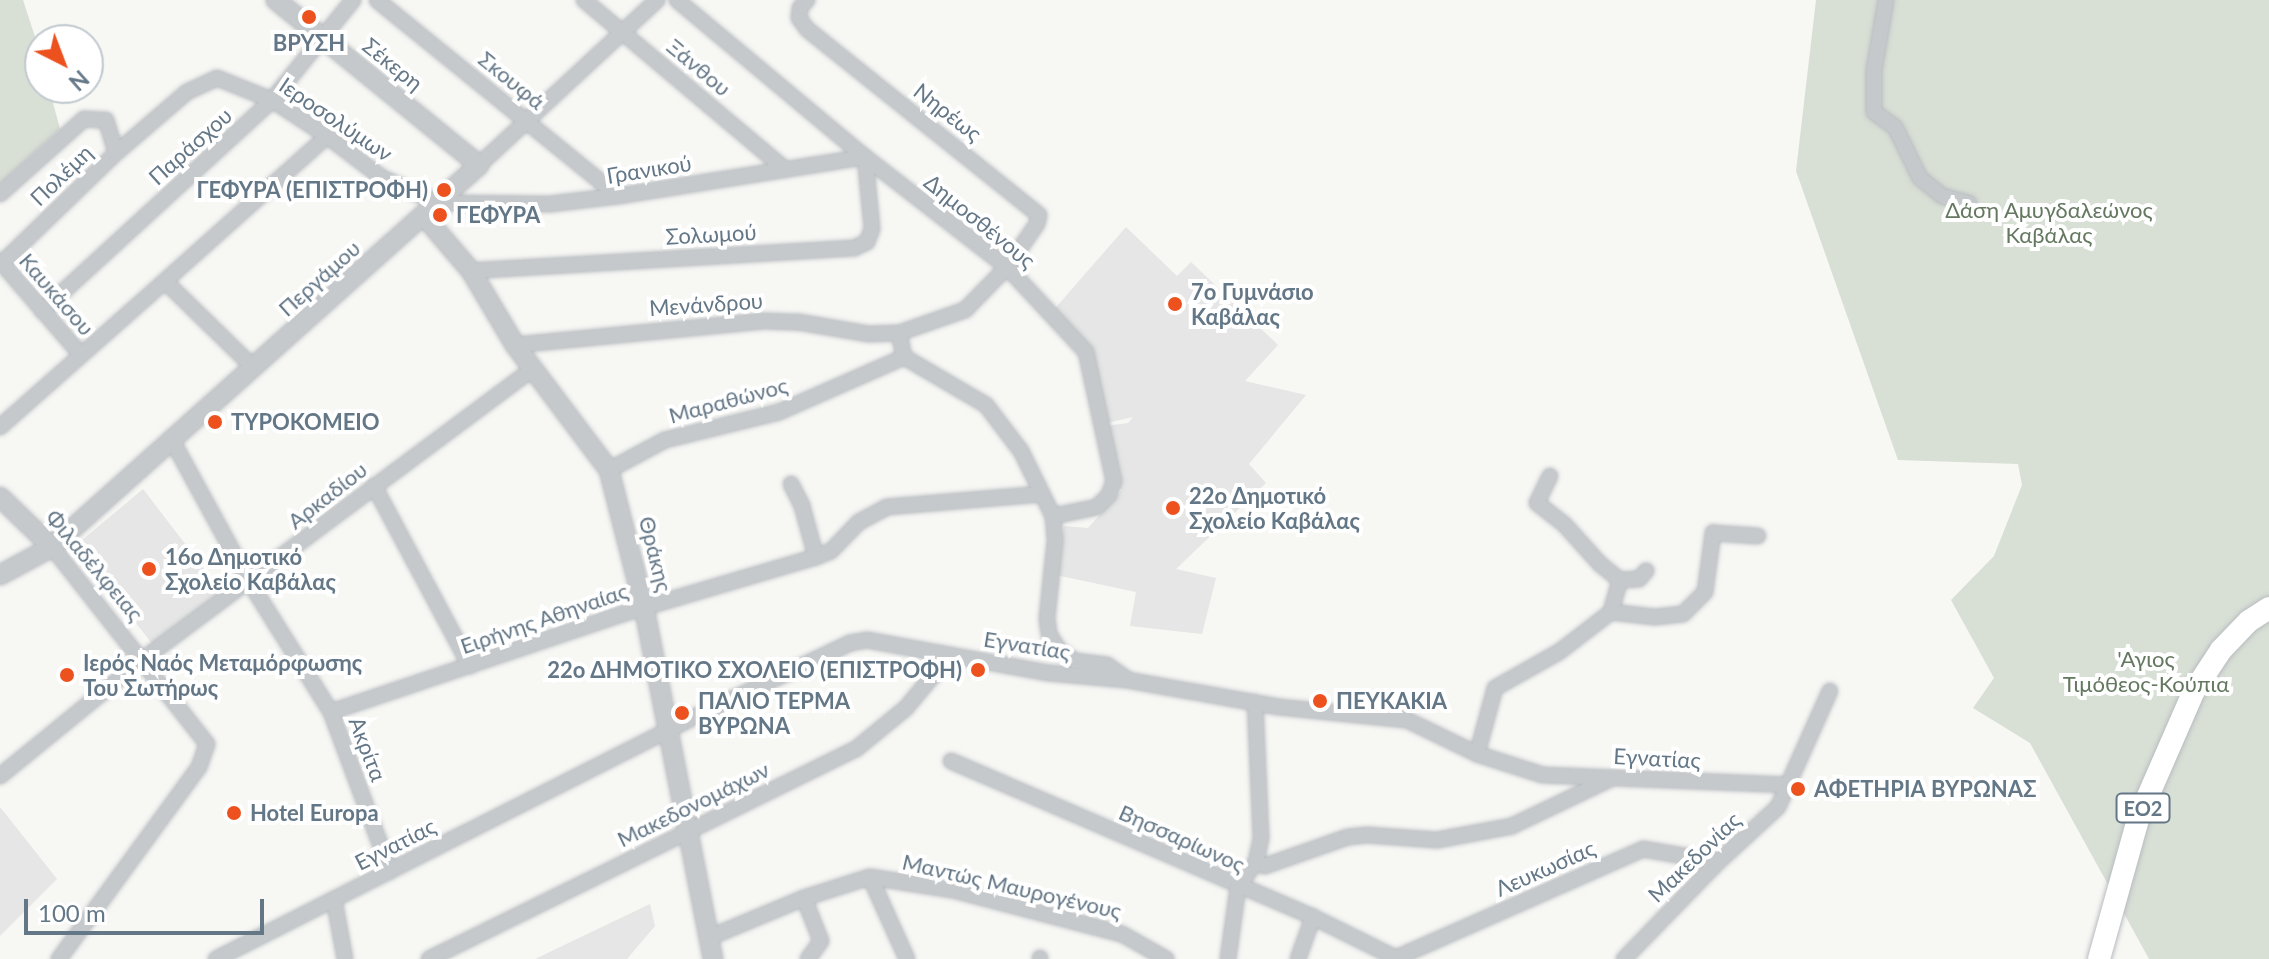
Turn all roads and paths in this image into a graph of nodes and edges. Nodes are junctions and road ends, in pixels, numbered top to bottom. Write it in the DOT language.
graph roads {
  1 [pos="276,0"];
  2 [pos="353,0"];
  3 [pos="377,0"];
  4 [pos="584,0"];
  5 [pos="657,0"];
  6 [pos="677,0"];
  7 [pos="807,0"];
  8 [pos="1886,0"];
  9 [pos="624,33"];
  10 [pos="324,38"];
  11 [pos="272,100"];
  12 [pos="529,121"];
  13 [pos="327,136"];
  14 [pos="116,153"];
  15 [pos="865,157"];
  16 [pos="479,165"];
  17 [pos="785,169"];
  18 [pos="0,194"];
  19 [pos="618,196"];
  20 [pos="1969,203"];
  21 [pos="431,210"];
  22 [pos="1,262"];
  23 [pos="1007,267"];
  24 [pos="471,271"];
  25 [pos="165,281"];
  26 [pos="42,311"];
  27 [pos="899,333"];
  28 [pos="515,345"];
  29 [pos="81,355"];
  30 [pos="904,357"];
  31 [pos="254,368"];
  32 [pos="532,369"];
  33 [pos="0,427"];
  34 [pos="173,442"];
  35 [pos="609,470"];
  36 [pos="1550,476"];
  37 [pos="791,484"];
  38 [pos="374,486"];
  39 [pos="1041,494"];
  40 [pos="0,497"];
  41 [pos="1053,516"];
  42 [pos="1758,536"];
  43 [pos="52,547"];
  44 [pos="816,557"];
  45 [pos="1646,571"];
  46 [pos="0,575"];
  47 [pos="1620,580"];
  48 [pos="250,583"];
  49 [pos="644,607"];
  50 [pos="2269,608"];
  51 [pos="1611,612"];
  52 [pos="950,655"];
  53 [pos="142,660"];
  54 [pos="470,666"];
  55 [pos="1127,680"];
  56 [pos="1830,691"];
  57 [pos="1255,702"];
  58 [pos="331,712"];
  59 [pos="669,730"];
  60 [pos="1477,754"];
  61 [pos="951,761"];
  62 [pos="0,776"];
  63 [pos="1614,778"];
  64 [pos="1790,785"];
  65 [pos="686,830"];
  66 [pos="1256,862"];
  67 [pos="1718,862"];
  68 [pos="390,871"];
  69 [pos="870,877"];
  70 [pos="1238,887"];
  71 [pos="804,898"];
  72 [pos="334,899"];
  73 [pos="1313,917"];
  74 [pos="708,938"];
  75 [pos="1396,958"];
  76 [pos="59,959"];
  77 [pos="216,959"];
  78 [pos="345,959"];
  79 [pos="429,959"];
  80 [pos="713,959"];
  81 [pos="808,959"];
  82 [pos="907,959"];
  83 [pos="1166,959"];
  84 [pos="1228,959"];
  85 [pos="1298,959"];
  86 [pos="1624,959"];
  87 [pos="2099,959"];
  1 -- 10 [label="street, Σέκερη"];
  2 -- 10 [label="street, Παράσχου"];
  3 -- 12 [label="street, Σκουφά"];
  4 -- 9 [label="street, Ξάνθου"];
  5 -- 9 [label="street, Περγάμου"];
  6 -- 15 [label="street, Δημοσθένους"];
  7 -- 23 [label="street, Νηρέως"];
  8 -- 20 [label="street"];
  9 -- 12 [label="street, Περγάμου"];
  9 -- 17 [label="street, Ξάνθου"];
  10 -- 11 [label="street, Παράσχου"];
  10 -- 16 [label="street, Σέκερη"];
  11 -- 13 [label="street, Ιεροσολύμων"];
  11 -- 14 [label="street, Ιεροσολύμων"];
  11 -- 26 [label="street, Παράσχου"];
  12 -- 16 [label="street, Περγάμου"];
  12 -- 19 [label="street, Σκουφά"];
  13 -- 21 [label="street, Ιεροσολύμων"];
  13 -- 25 [label="street"];
  14 -- 18 [label="street"];
  14 -- 22 [label="street, Πολέμη"];
  15 -- 17 [label="street, Γρανικού"];
  15 -- 23 [label="street, Δημοσθένους"];
  15 -- 24 [label="street, Σολωμού"];
  16 -- 21 [label="street, Περγάμου"];
  17 -- 19 [label="street, Γρανικού"];
  19 -- 21 [label="street, Γρανικού"];
  21 -- 24 [label="street, Θράκης"];
  21 -- 31 [label="street, Περγάμου"];
  22 -- 26 [label="street, Καυκάσου"];
  23 -- 27 [label="street, Μενάνδρου"];
  23 -- 41 [label="street, Δημοσθένους"];
  24 -- 28 [label="street, Θράκης"];
  25 -- 29 [label="street"];
  25 -- 31 [label="street"];
  26 -- 29 [label="street, Καυκάσου"];
  27 -- 28 [label="street, Μενάνδρου"];
  27 -- 30 [label="street"];
  28 -- 32 [label="street, Θράκης"];
  29 -- 33 [label="street"];
  30 -- 35 [label="street, Μαραθώνος"];
  30 -- 39 [label="street"];
  31 -- 34 [label="street, Περγάμου"];
  32 -- 35 [label="street, Θράκης"];
  32 -- 38 [label="street, Αρκαδίου"];
  34 -- 43 [label="street, Περγάμου"];
  34 -- 48 [label="street, Ακρίτα"];
  35 -- 49 [label="street, Θράκης"];
  36 -- 47 [label="street"];
  37 -- 44 [label="street"];
  38 -- 48 [label="street, Αρκαδίου"];
  38 -- 54 [label="street"];
  39 -- 41 [label="street"];
  39 -- 44 [label="street, Ειρήνης Αθηναίας"];
  40 -- 43 [label="street, Φιλαδέλφειας"];
  41 -- 55 [label="street"];
  42 -- 51 [label="street"];
  43 -- 46 [label="street, Περγάμου"];
  43 -- 53 [label="street, Φιλαδέλφειας"];
  44 -- 49 [label="street, Ειρήνης Αθηναίας"];
  45 -- 47 [label="street"];
  47 -- 51 [label="street"];
  48 -- 53 [label="street, Αρκαδίου"];
  48 -- 58 [label="street, Ακρίτα"];
  49 -- 54 [label="street, Ειρήνης Αθηναίας"];
  49 -- 59 [label="street, Θράκης"];
  50 -- 87 [label="main road, ΕΟ2"];
  51 -- 60 [label="street"];
  52 -- 55 [label="street, Εγνατίας"];
  52 -- 59 [label="street, Εγνατίας"];
  52 -- 65 [label="street, Μακεδονομάχων"];
  53 -- 62 [label="street, Αρκαδίου"];
  53 -- 76 [label="street, Φιλαδέλφειας"];
  54 -- 58 [label="street, Ειρήνης Αθηναίας"];
  55 -- 57 [label="street, Εγνατίας"];
  56 -- 64 [label="street"];
  57 -- 60 [label="street, Εγνατίας"];
  57 -- 66 [label="street"];
  58 -- 68 [label="street, Ακρίτα"];
  59 -- 65 [label="street, Θράκης"];
  59 -- 68 [label="street, Εγνατίας"];
  60 -- 63 [label="street, Εγνατίας"];
  61 -- 70 [label="street, Βησσαρίωνος"];
  63 -- 64 [label="street, Εγνατίας"];
  63 -- 66 [label="street"];
  64 -- 67 [label="street, Μακεδονίας"];
  65 -- 74 [label="street, Θράκης"];
  65 -- 79 [label="street, Μακεδονομάχων"];
  66 -- 70 [label="street"];
  67 -- 75 [label="street, Λευκωσίας"];
  67 -- 86 [label="street, Μακεδονίας"];
  68 -- 72 [label="street, Εγνατίας"];
  69 -- 71 [label="street, Μαντώς Μαυρογένους"];
  69 -- 82 [label="street"];
  69 -- 83 [label="street, Μαντώς Μαυρογένους"];
  70 -- 73 [label="street, Βησσαρίωνος"];
  70 -- 84 [label="street"];
  71 -- 74 [label="street, Μαντώς Μαυρογένους"];
  71 -- 81 [label="street"];
  72 -- 77 [label="street, Εγνατίας"];
  72 -- 78 [label="street"];
  73 -- 75 [label="street, Βησσαρίωνος"];
  73 -- 85 [label="street"];
  74 -- 80 [label="street, Θράκης"];
}
